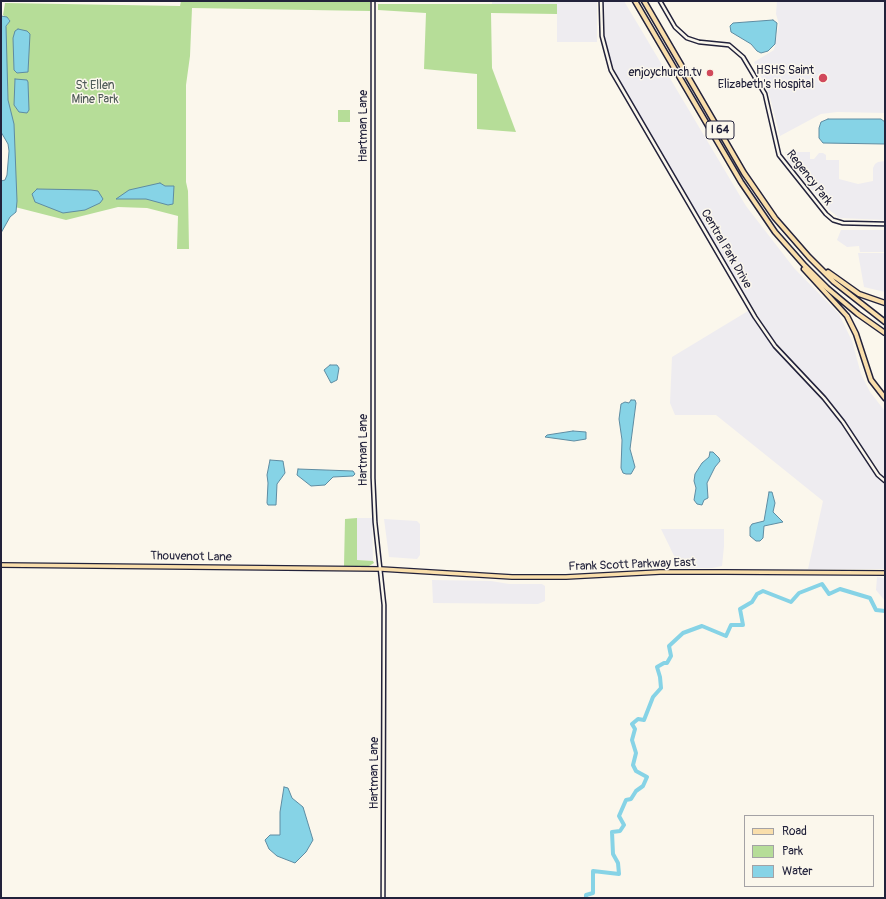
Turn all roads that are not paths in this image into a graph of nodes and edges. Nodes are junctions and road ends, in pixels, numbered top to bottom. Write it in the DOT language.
graph roads {
  1 [pos="373,1"];
  2 [pos="601,1"];
  3 [pos="635,1"];
  4 [pos="644,1"];
  5 [pos="660,1"];
  6 [pos="885,224"];
  7 [pos="784,244"];
  8 [pos="805,252"];
  9 [pos="885,303"];
  10 [pos="885,322"];
  11 [pos="885,333"];
  12 [pos="885,398"];
  13 [pos="885,482"];
  14 [pos="1,564"];
  15 [pos="381,569"];
  16 [pos="885,573"];
  17 [pos="383,898"];
  1 -- 15 [label="street, Hartman Lane"];
  2 -- 13 [label="street, Central Park Drive"];
  3 -- 7 [label="highway, I 64"];
  4 -- 8 [label="highway, I 64"];
  5 -- 6 [label="street, Regency Park"];
  7 -- 11 [label="highway, I 64"];
  7 -- 12 [label="highway"];
  8 -- 9 [label="highway"];
  8 -- 10 [label="highway, I 64"];
  14 -- 15 [label="main road, Thouvenot Lane"];
  15 -- 16 [label="main road, Frank Scott Parkway East"];
  15 -- 17 [label="street, Hartman Lane"];
}
